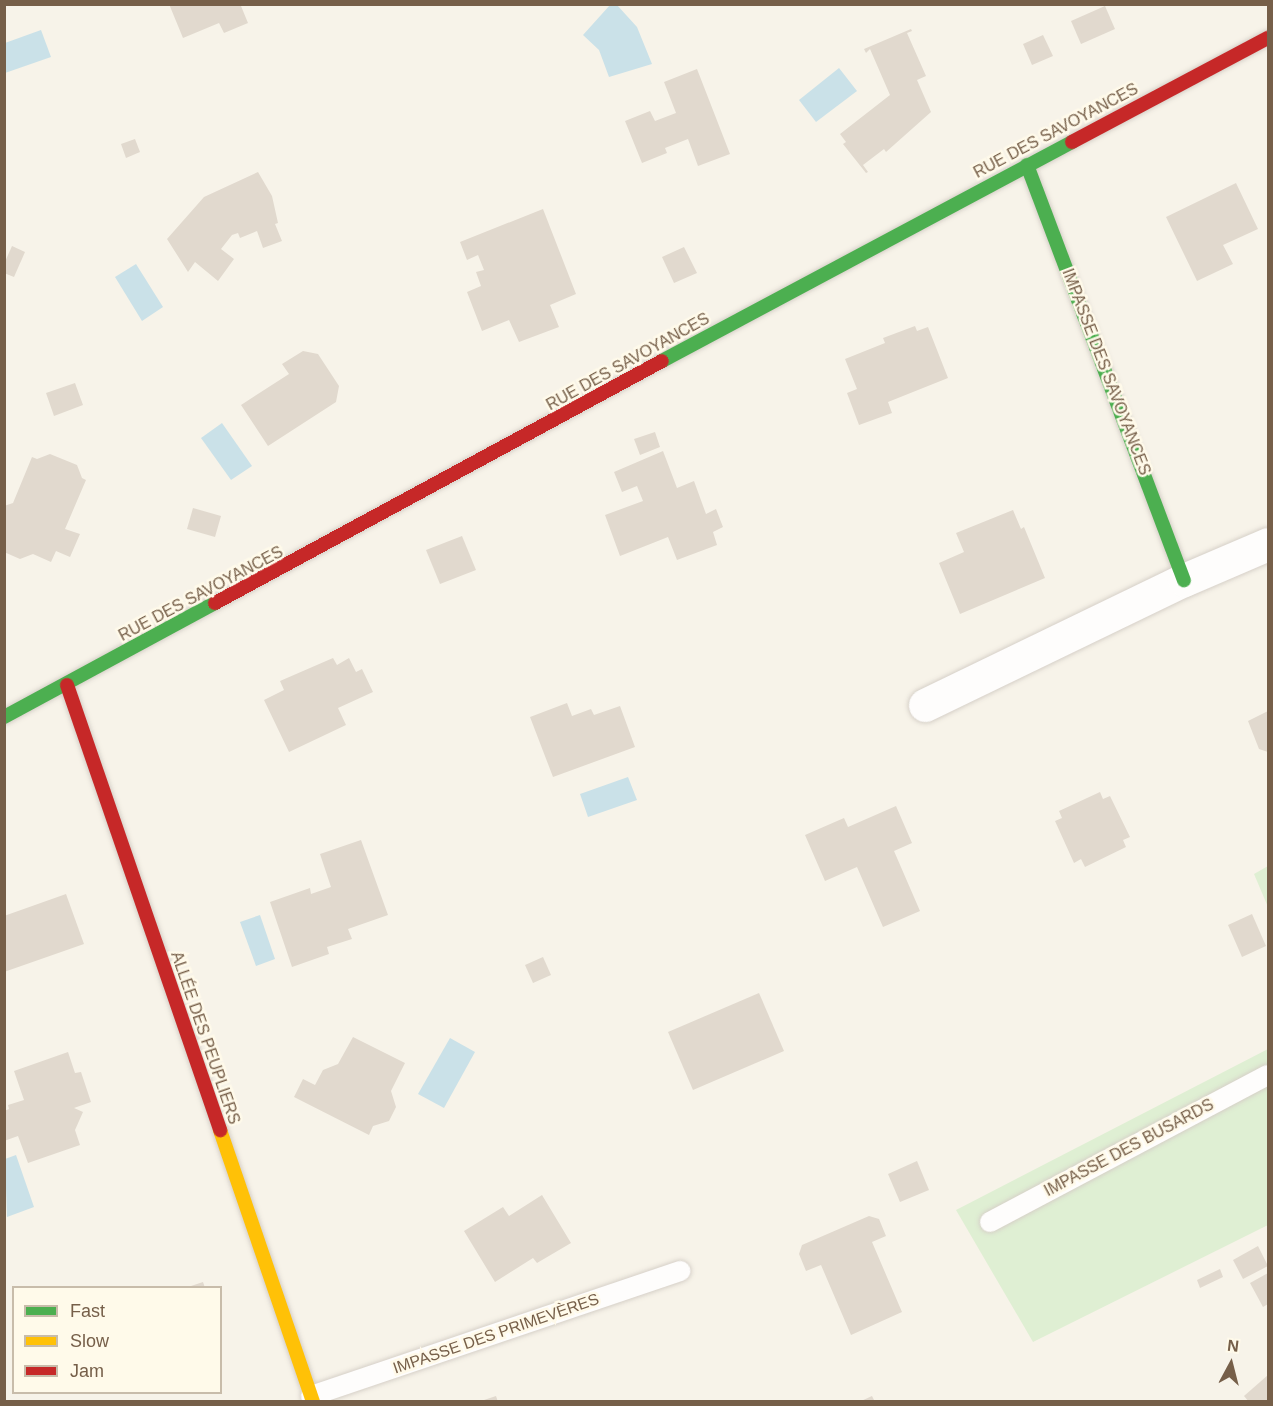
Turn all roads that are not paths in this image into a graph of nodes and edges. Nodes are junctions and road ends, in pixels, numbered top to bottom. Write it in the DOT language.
graph roads {
  1 [pos="1269,38"];
  2 [pos="1027,165"];
  3 [pos="1269,544"];
  4 [pos="1184,580"];
  5 [pos="67,685"];
  6 [pos="925,705"];
  7 [pos="4,717"];
  8 [pos="1269,1075"];
  9 [pos="990,1222"];
  10 [pos="681,1271"];
  11 [pos="312,1399"];
  1 -- 2 [label="street, RUE DES SAVOYANCES"];
  2 -- 4 [label="street, IMPASSE DES SAVOYANCES"];
  2 -- 5 [label="street, RUE DES SAVOYANCES"];
  3 -- 4 [label="street"];
  4 -- 6 [label="street"];
  5 -- 7 [label="street, RUE DES SAVOYANCES"];
  5 -- 11 [label="street, ALLÉE DES PEUPLIERS"];
  8 -- 9 [label="lane, IMPASSE DES BUSARDS"];
  10 -- 11 [label="lane, IMPASSE DES PRIMEVÈRES"];
}
